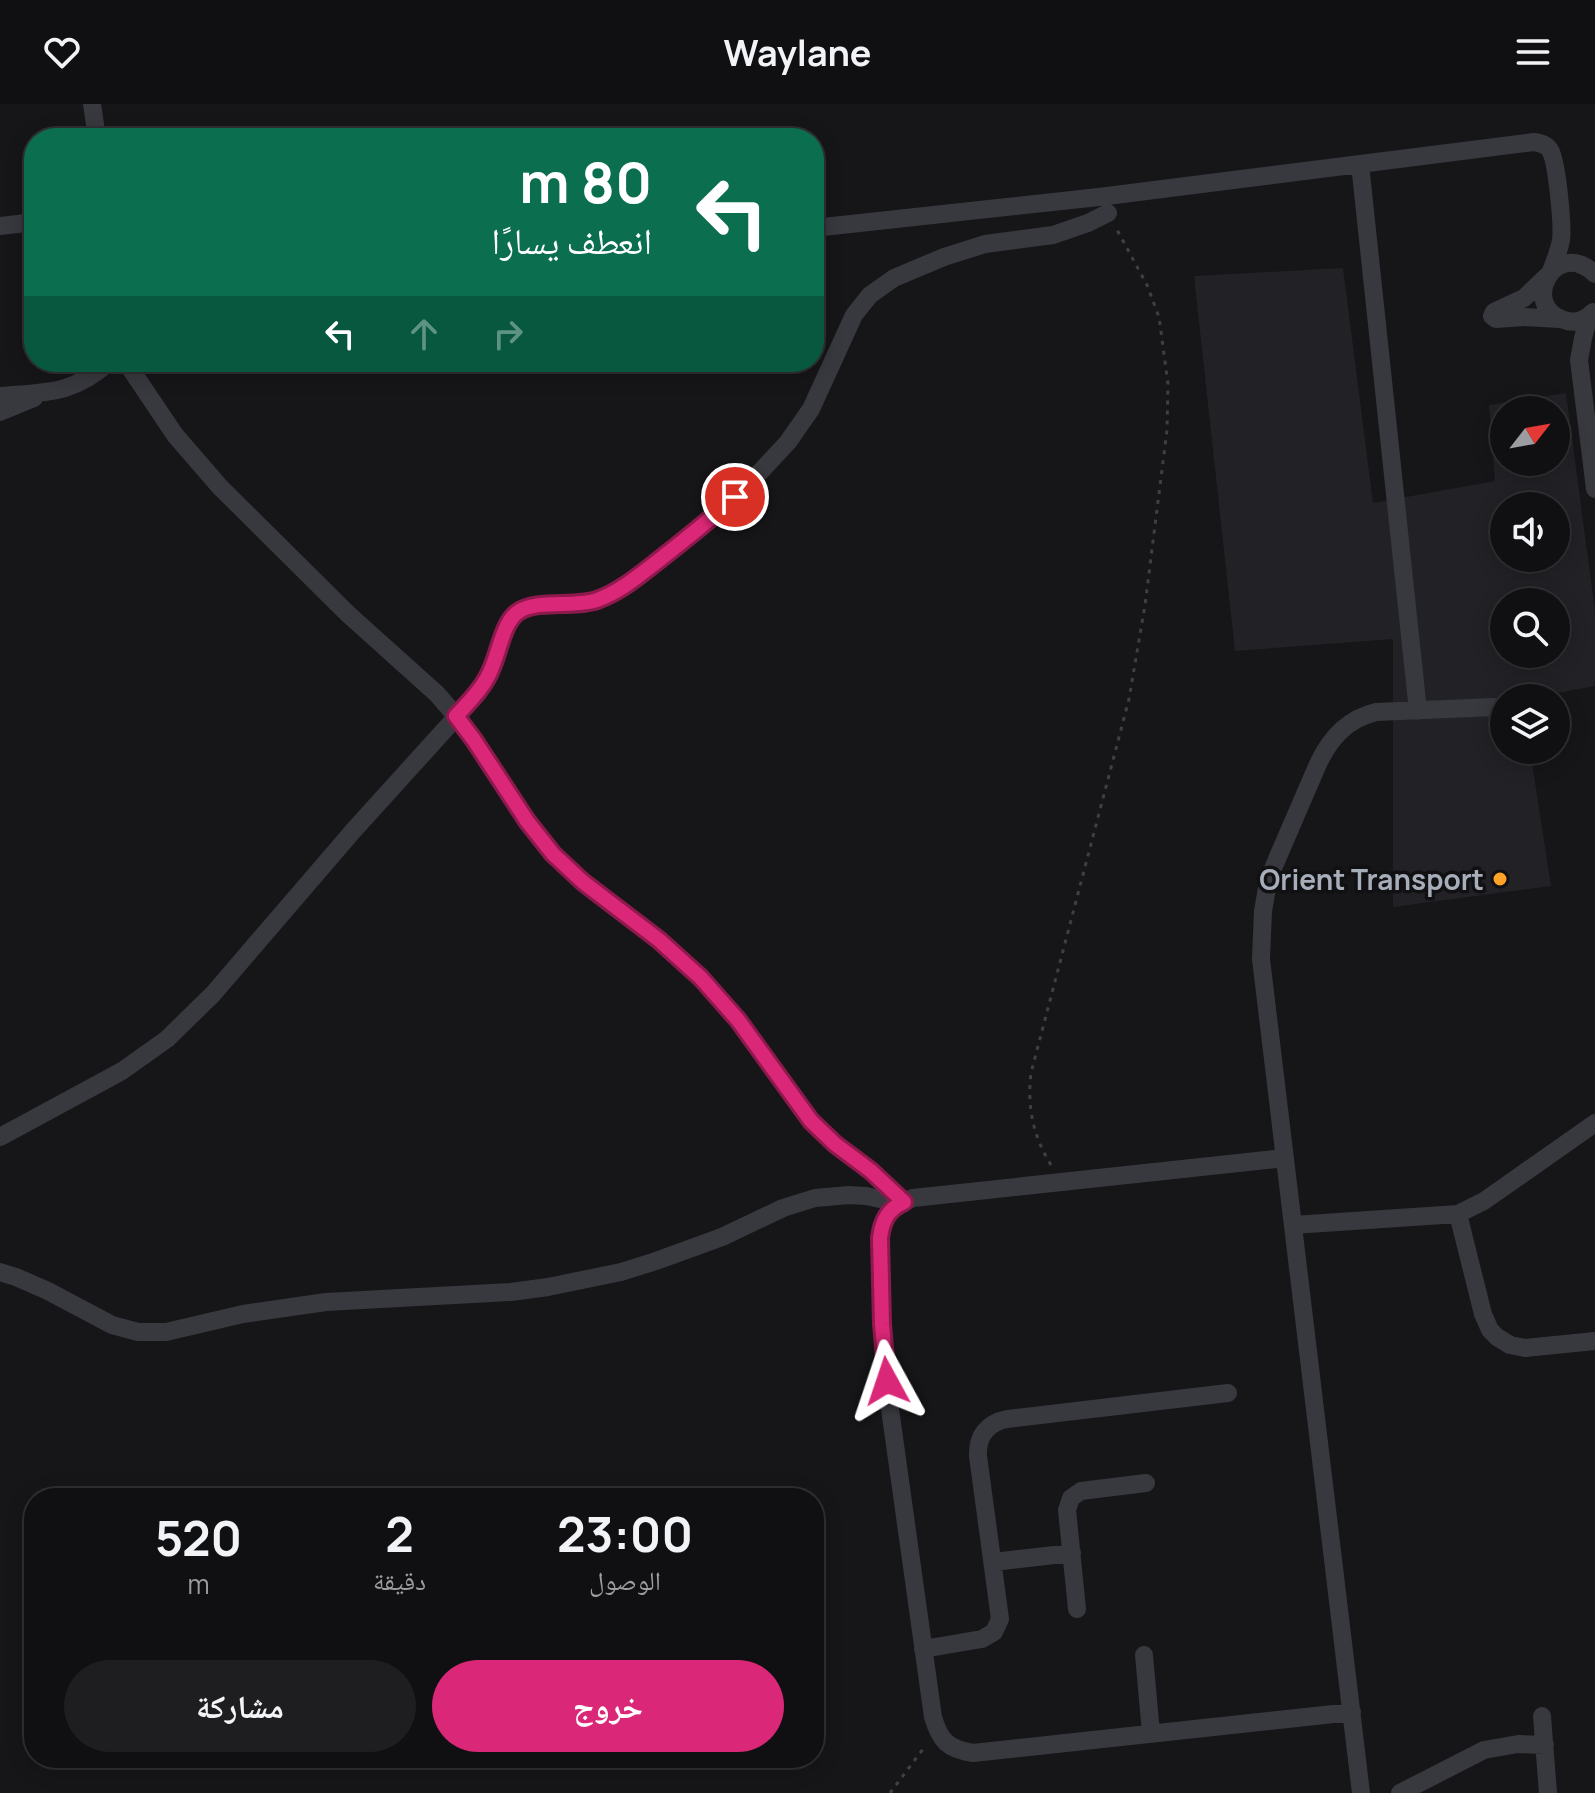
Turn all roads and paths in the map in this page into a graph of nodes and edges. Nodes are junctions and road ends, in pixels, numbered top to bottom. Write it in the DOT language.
graph roads {
  1 [pos="92,104"];
  2 [pos="96,128"];
  3 [pos="1360,164"];
  4 [pos="1108,213"];
  5 [pos="1561,217"];
  6 [pos="24,223"];
  7 [pos="0,226"];
  8 [pos="824,227"];
  9 [pos="1592,271"];
  10 [pos="1549,273"];
  11 [pos="1592,313"];
  12 [pos="1561,319"];
  13 [pos="1579,360"];
  14 [pos="98,372"];
  15 [pos="132,372"];
  16 [pos="51,391"];
  17 [pos="0,396"];
  18 [pos="0,412"];
  19 [pos="1595,489"];
  20 [pos="1490,707"];
  21 [pos="1418,711"];
  22 [pos="456,716"];
  23 [pos="1595,1123"];
  24 [pos="0,1137"];
  25 [pos="1285,1158"];
  26 [pos="1062,1182"];
  27 [pos="902,1202"];
  28 [pos="1458,1214"];
  29 [pos="1293,1225"];
  30 [pos="0,1272"];
  31 [pos="1595,1341"];
  32 [pos="1228,1393"];
  33 [pos="1146,1483"];
  34 [pos="1072,1553"];
  35 [pos="993,1562"];
  36 [pos="1077,1609"];
  37 [pos="923,1649"];
  38 [pos="1144,1655"];
  39 [pos="1352,1712"];
  40 [pos="1542,1716"];
  41 [pos="937,1732"];
  42 [pos="1151,1733"];
  43 [pos="1545,1745"];
  44 [pos="890,1793"];
  45 [pos="1361,1793"];
  46 [pos="1400,1793"];
  47 [pos="1548,1793"];
  1 -- 2 [label="street"];
  3 -- 5 [label="street"];
  3 -- 8 [label="street"];
  3 -- 21 [label="street"];
  4 -- 22 [label="street"];
  4 -- 26 [label="path"];
  5 -- 9 [label="street"];
  5 -- 10 [label="street"];
  6 -- 7 [label="street"];
  9 -- 10 [label="street"];
  10 -- 12 [label="street"];
  10 -- 12 [label="street"];
  11 -- 12 [label="street"];
  11 -- 13 [label="street"];
  12 -- 13 [label="street"];
  13 -- 19 [label="street"];
  14 -- 16 [label="street"];
  15 -- 22 [label="street"];
  16 -- 17 [label="street"];
  16 -- 18 [label="street"];
  20 -- 21 [label="street"];
  21 -- 25 [label="street"];
  22 -- 24 [label="street"];
  22 -- 27 [label="street"];
  23 -- 28 [label="street"];
  25 -- 26 [label="street"];
  25 -- 29 [label="street"];
  26 -- 27 [label="street"];
  27 -- 30 [label="street"];
  27 -- 37 [label="street"];
  28 -- 29 [label="street"];
  28 -- 31 [label="street"];
  29 -- 39 [label="street"];
  32 -- 35 [label="street"];
  33 -- 34 [label="street"];
  34 -- 35 [label="street"];
  34 -- 36 [label="street"];
  35 -- 37 [label="street"];
  37 -- 41 [label="street"];
  38 -- 42 [label="street"];
  39 -- 42 [label="street"];
  39 -- 45 [label="street"];
  40 -- 43 [label="street"];
  41 -- 42 [label="street"];
  41 -- 44 [label="path"];
  43 -- 46 [label="street"];
  43 -- 47 [label="street"];
}
